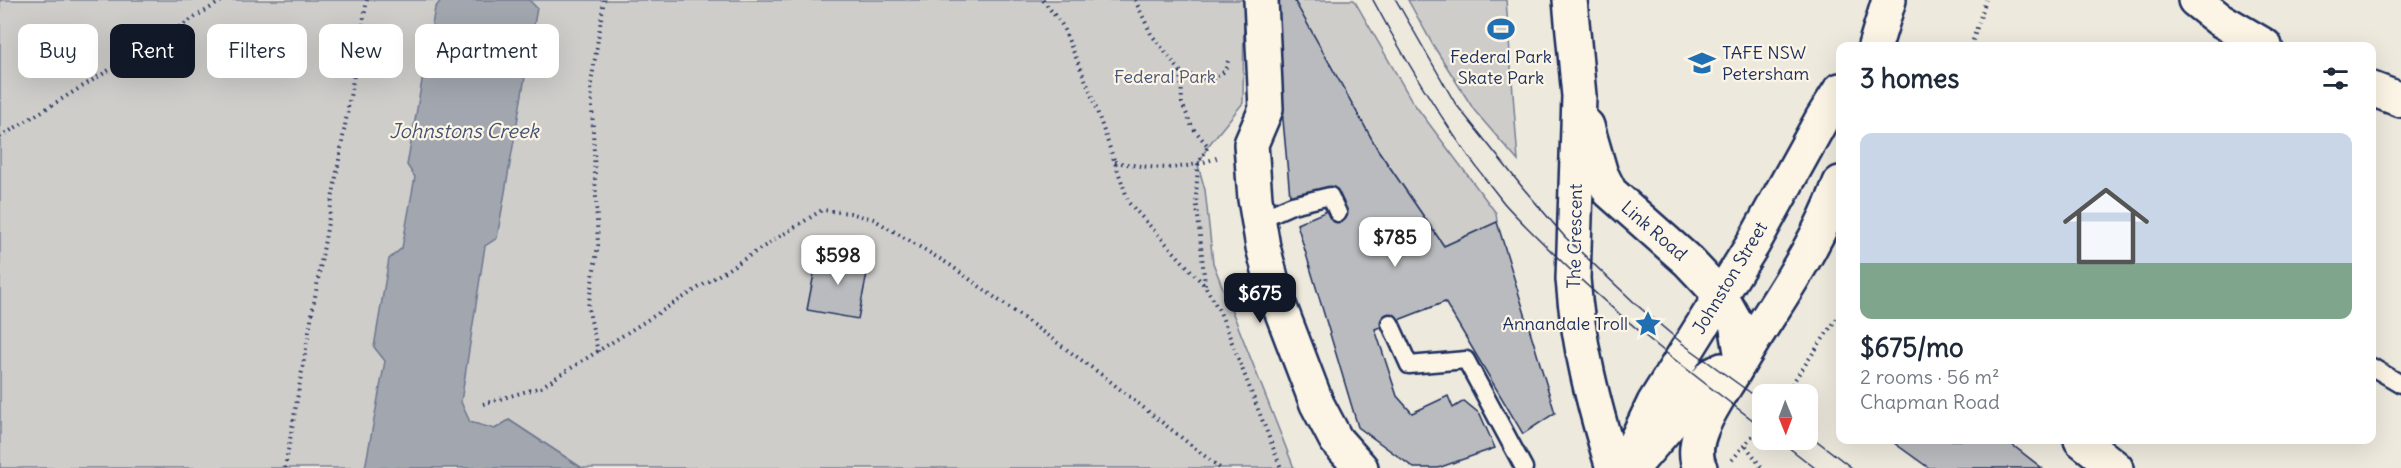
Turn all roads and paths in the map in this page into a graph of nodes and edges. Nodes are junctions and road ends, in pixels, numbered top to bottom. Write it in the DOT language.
graph roads {
  1 [pos="223,0"];
  2 [pos="367,0"];
  3 [pos="604,0"];
  4 [pos="1043,0"];
  5 [pos="1135,0"];
  6 [pos="1261,0"];
  7 [pos="1570,0"];
  8 [pos="1889,0"];
  9 [pos="1986,0"];
  10 [pos="2194,0"];
  11 [pos="1874,42"];
  12 [pos="1972,42"];
  13 [pos="2258,42"];
  14 [pos="1182,72"];
  15 [pos="1209,82"];
  16 [pos="2376,90"];
  17 [pos="1579,96"];
  18 [pos="1836,97"];
  19 [pos="2401,99"];
  20 [pos="0,137"];
  21 [pos="1251,144"];
  22 [pos="1114,162"];
  23 [pos="1198,165"];
  24 [pos="1836,192"];
  25 [pos="1338,213"];
  26 [pos="1258,220"];
  27 [pos="1205,286"];
  28 [pos="1721,296"];
  29 [pos="1836,320"];
  30 [pos="1390,323"];
  31 [pos="598,352"];
  32 [pos="1742,358"];
  33 [pos="2376,369"];
  34 [pos="1792,384"];
  35 [pos="2401,384"];
  36 [pos="483,404"];
  37 [pos="1752,438"];
  38 [pos="2086,444"];
  39 [pos="1746,446"];
  40 [pos="1708,466"];
  41 [pos="285,468"];
  42 [pos="1220,468"];
  43 [pos="1281,468"];
  44 [pos="1361,468"];
  45 [pos="1524,468"];
  46 [pos="1613,468"];
  47 [pos="1623,468"];
  48 [pos="1630,468"];
  49 [pos="1762,468"];
  50 [pos="2116,468"];
  1 -- 20 [label="path"];
  2 -- 41 [label="path"];
  3 -- 31 [label="path"];
  4 -- 22 [label="path"];
  5 -- 14 [label="path"];
  6 -- 21 [label="main road"];
  7 -- 17 [label="main road, The Crescent"];
  8 -- 11 [label="main road"];
  9 -- 12 [label="path"];
  10 -- 13 [label="main road"];
  14 -- 15 [label="path"];
  14 -- 23 [label="path"];
  16 -- 19 [label="main road"];
  17 -- 28 [label="main road, Link Road"];
  17 -- 46 [label="main road, The Crescent"];
  18 -- 28 [label="main road, Johnston Street"];
  21 -- 23 [label="path"];
  21 -- 26 [label="main road"];
  22 -- 23 [label="path"];
  22 -- 27 [label="path"];
  23 -- 27 [label="path"];
  24 -- 32 [label="main road"];
  25 -- 26 [label="lane"];
  26 -- 44 [label="main road"];
  27 -- 43 [label="path"];
  28 -- 32 [label="main road, Link Road"];
  28 -- 47 [label="main road, Johnston Street"];
  29 -- 34 [label="path"];
  30 -- 45 [label="lane"];
  31 -- 36 [label="path"];
  31 -- 42 [label="path"];
  32 -- 40 [label="main road"];
  32 -- 48 [label="main road"];
  33 -- 35 [label="lane"];
  37 -- 39 [label="path"];
  38 -- 50 [label="main road"];
  39 -- 40 [label="path"];
  39 -- 49 [label="path"];
}
